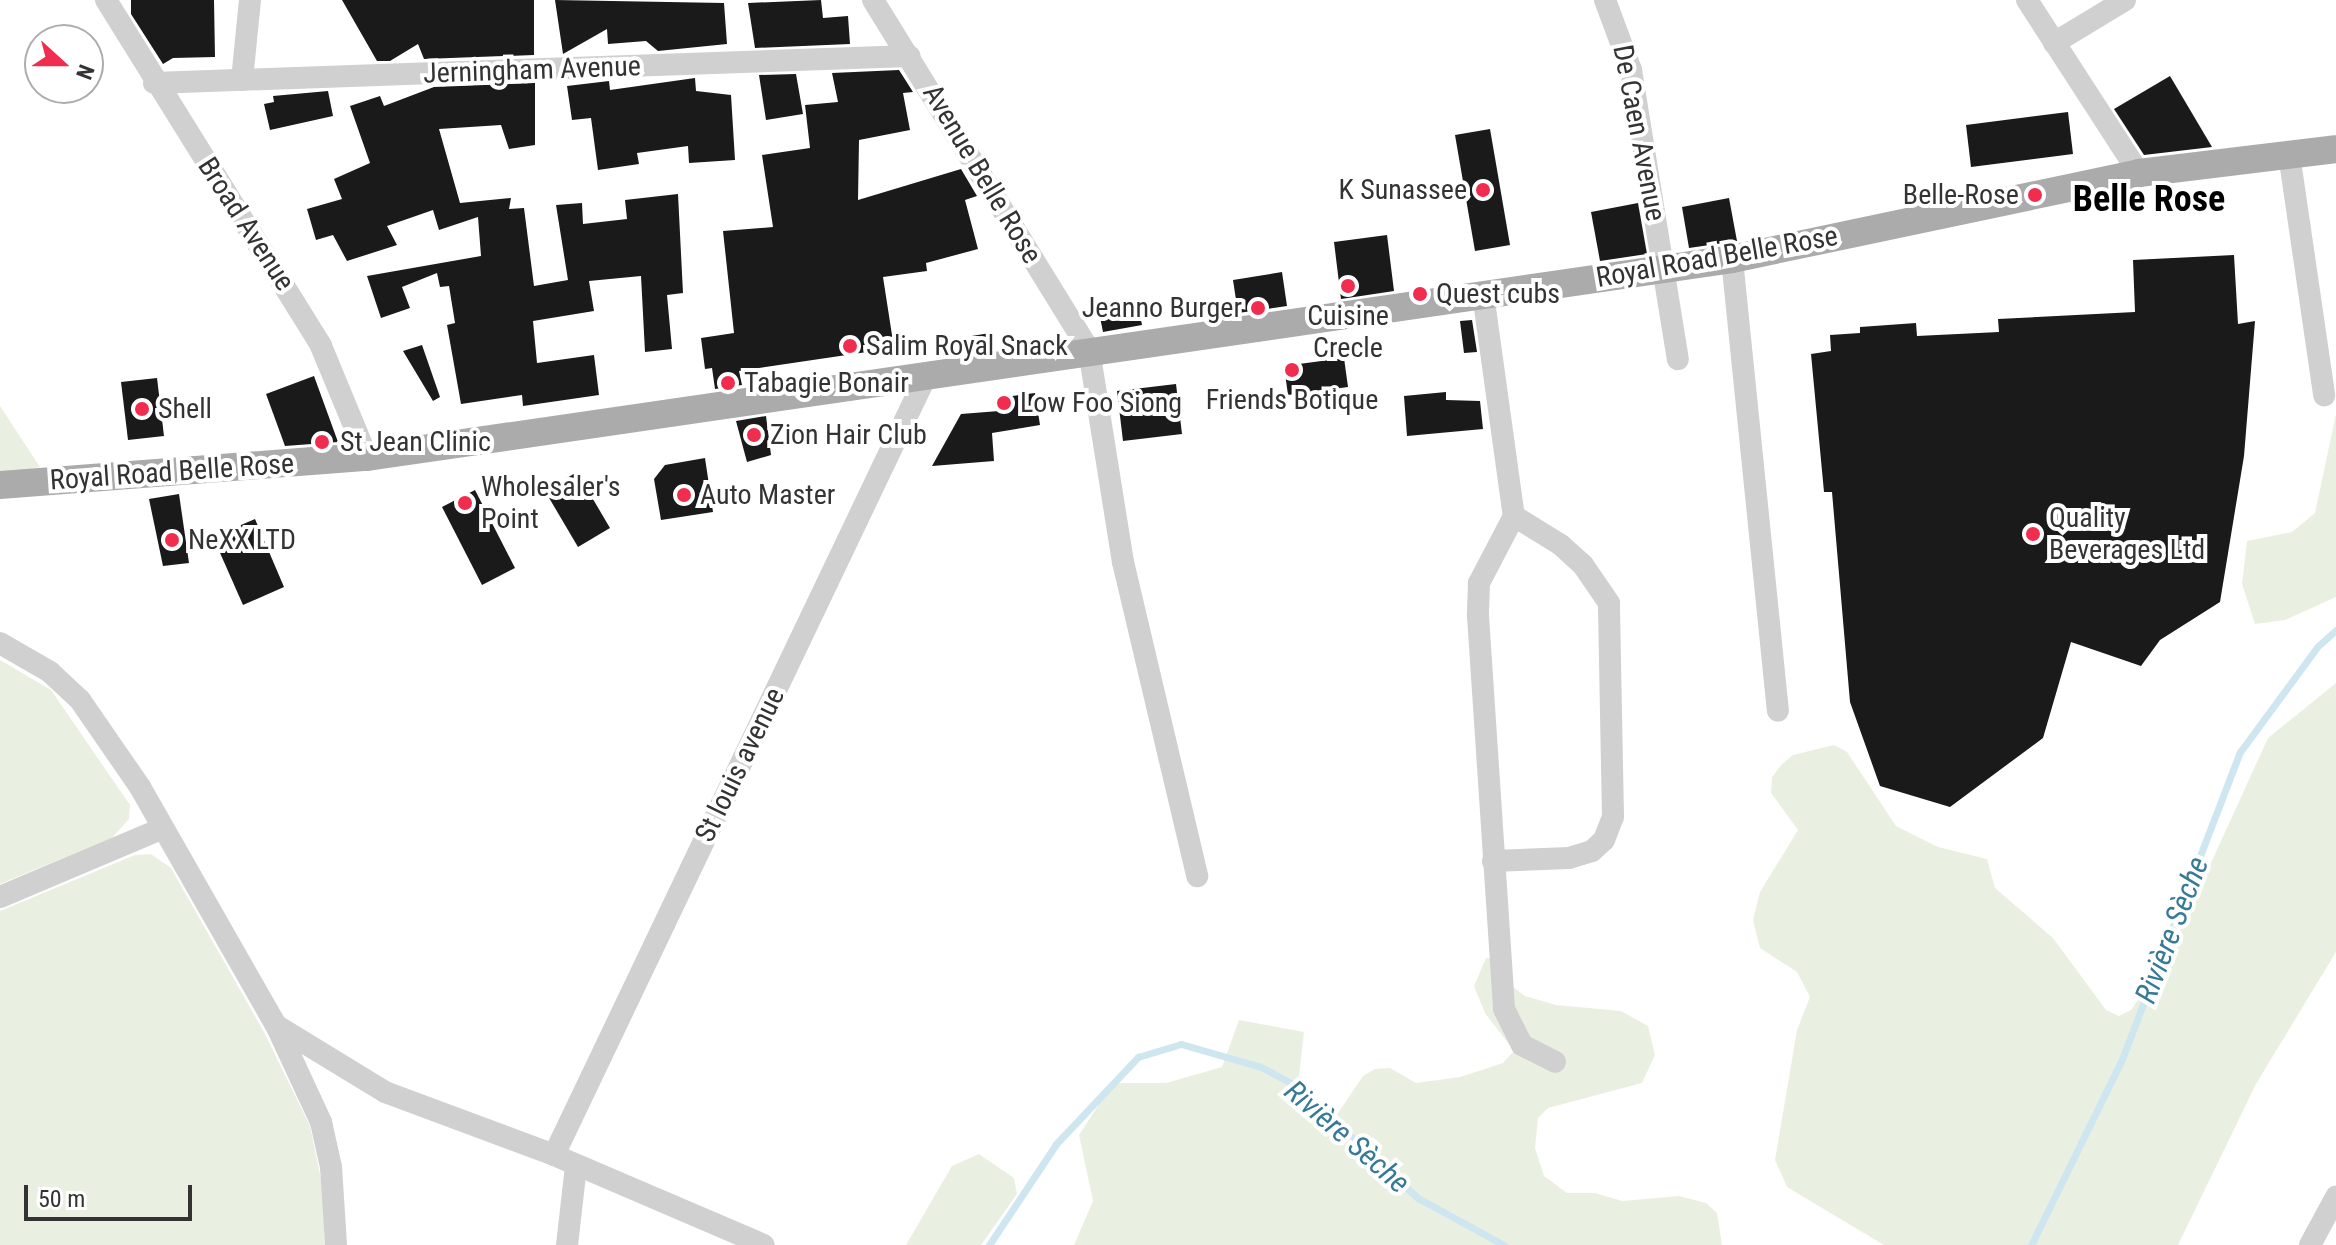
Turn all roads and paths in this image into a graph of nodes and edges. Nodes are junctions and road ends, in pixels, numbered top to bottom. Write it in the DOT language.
graph roads {
  1 [pos="106,0"];
  2 [pos="250,0"];
  3 [pos="873,0"];
  4 [pos="1605,0"];
  5 [pos="2027,0"];
  6 [pos="2125,0"];
  7 [pos="2054,43"];
  8 [pos="910,56"];
  9 [pos="242,80"];
  10 [pos="154,83"];
  11 [pos="2336,149"];
  12 [pos="2289,154"];
  13 [pos="2139,173"];
  14 [pos="1732,259"];
  15 [pos="1664,269"];
  16 [pos="1483,294"];
  17 [pos="1089,350"];
  18 [pos="1678,359"];
  19 [pos="927,374"];
  20 [pos="2324,395"];
  21 [pos="367,457"];
  22 [pos="0,485"];
  23 [pos="1514,516"];
  24 [pos="0,643"];
  25 [pos="1778,711"];
  26 [pos="161,829"];
  27 [pos="1493,861"];
  28 [pos="1197,876"];
  29 [pos="0,897"];
  30 [pos="276,1025"];
  31 [pos="1555,1062"];
  32 [pos="554,1155"];
  33 [pos="576,1166"];
  34 [pos="2336,1197"];
  35 [pos="336,1245"];
  36 [pos="567,1245"];
  37 [pos="764,1245"];
  38 [pos="2310,1245"];
  1 -- 10 [label="street, Broad Avenue"];
  2 -- 9 [label="street"];
  3 -- 8 [label="street, Avenue Belle Rose"];
  4 -- 15 [label="street, De Caen Avenue"];
  5 -- 7 [label="street"];
  6 -- 7 [label="street"];
  7 -- 13 [label="street"];
  8 -- 9 [label="street, Jerningham Avenue"];
  8 -- 17 [label="street, Avenue Belle Rose"];
  9 -- 10 [label="street, Jerningham Avenue"];
  10 -- 21 [label="street, Broad Avenue"];
  11 -- 12 [label="main road, Royal Road Belle Rose"];
  12 -- 13 [label="main road, Royal Road Belle Rose"];
  12 -- 20 [label="street"];
  13 -- 14 [label="main road, Royal Road Belle Rose"];
  14 -- 15 [label="main road, Royal Road Belle Rose"];
  14 -- 25 [label="street"];
  15 -- 16 [label="main road, Royal Road Belle Rose"];
  15 -- 18 [label="street, De Caen Avenue"];
  16 -- 17 [label="main road, Royal Road Belle Rose"];
  16 -- 23 [label="street"];
  17 -- 19 [label="main road, Royal Road Belle Rose"];
  17 -- 28 [label="street"];
  19 -- 21 [label="main road, Royal Road Belle Rose"];
  19 -- 32 [label="street, St louis avenue"];
  21 -- 22 [label="main road, Royal Road Belle Rose"];
  23 -- 27 [label="street"];
  23 -- 27 [label="street"];
  24 -- 26 [label="street"];
  26 -- 29 [label="street"];
  26 -- 30 [label="street"];
  27 -- 31 [label="street"];
  30 -- 32 [label="street"];
  30 -- 35 [label="street"];
  32 -- 33 [label="street"];
  33 -- 36 [label="street"];
  33 -- 37 [label="street"];
  34 -- 38 [label="street"];
}
